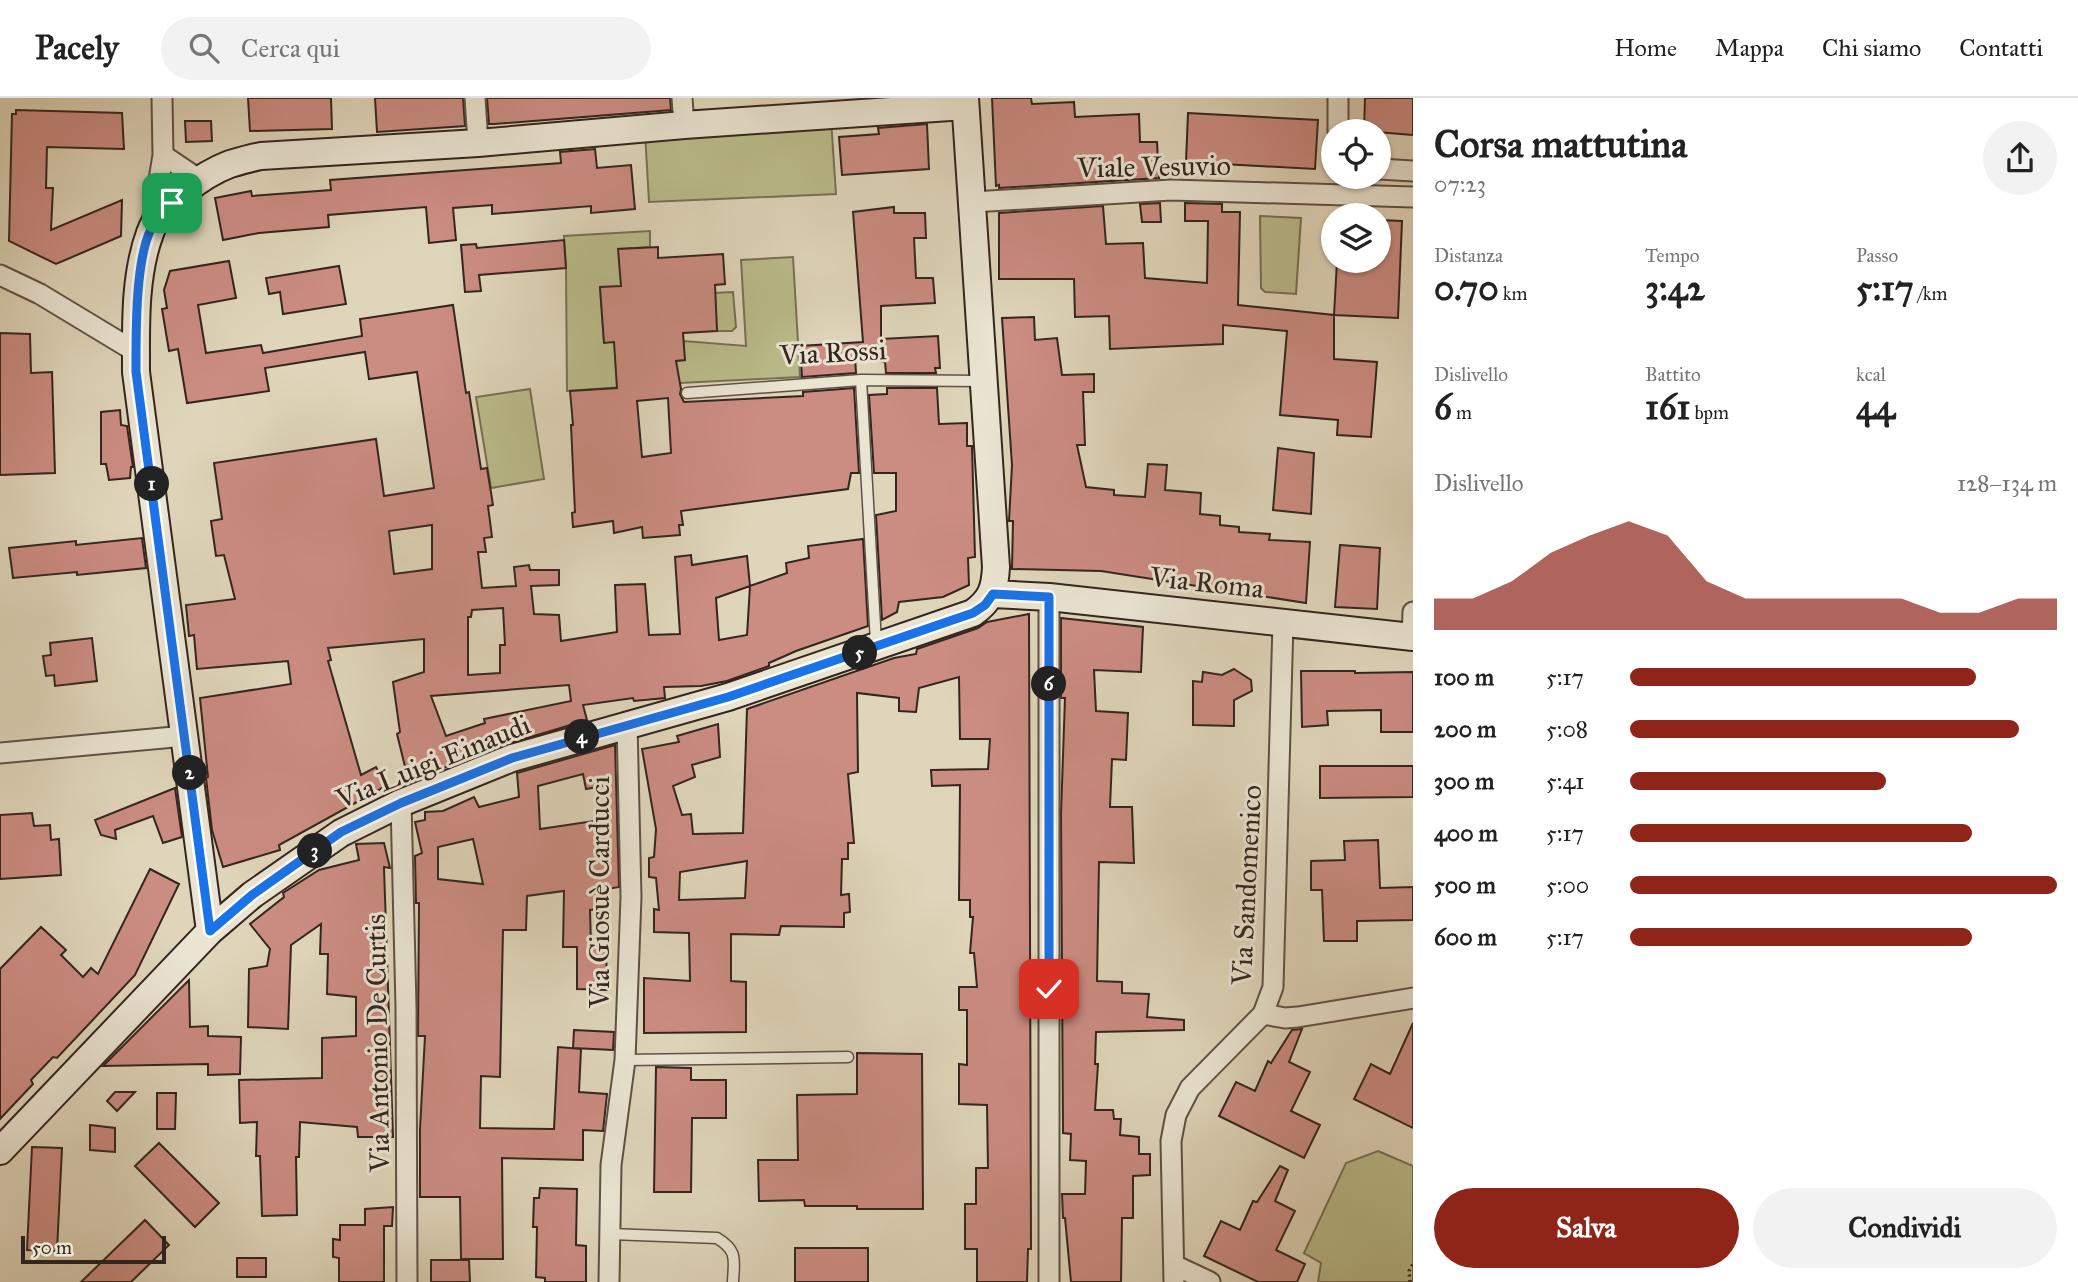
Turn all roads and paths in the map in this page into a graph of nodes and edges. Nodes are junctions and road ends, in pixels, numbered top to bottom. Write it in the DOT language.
graph roads {
  1 [pos="162,98"];
  2 [pos="475,98"];
  3 [pos="682,98"];
  4 [pos="1338,98"];
  5 [pos="965,102"];
  6 [pos="1338,119"];
  7 [pos="684,125"];
  8 [pos="478,144"];
  9 [pos="163,155"];
  10 [pos="1391,170"];
  11 [pos="1413,171"];
  12 [pos="200,180"];
  13 [pos="1321,185"];
  14 [pos="1362,189"];
  15 [pos="166,192"];
  16 [pos="1413,197"];
  17 [pos="973,201"];
  18 [pos="0,275"];
  19 [pos="136,352"];
  20 [pos="861,380"];
  21 [pos="982,381"];
  22 [pos="687,393"];
  23 [pos="993,594"];
  24 [pos="1049,597"];
  25 [pos="1283,622"];
  26 [pos="1412,629"];
  27 [pos="876,647"];
  28 [pos="627,724"];
  29 [pos="185,736"];
  30 [pos="0,753"];
  31 [pos="401,803"];
  32 [pos="210,931"];
  33 [pos="1413,998"];
  34 [pos="1264,1014"];
  35 [pos="848,1057"];
  36 [pos="625,1060"];
  37 [pos="0,1151"];
  38 [pos="611,1234"];
  39 [pos="1413,1264"];
  40 [pos="1174,1273"];
  41 [pos="407,1282"];
  42 [pos="608,1282"];
  43 [pos="733,1282"];
  44 [pos="1049,1282"];
  45 [pos="1210,1282"];
  46 [pos="1410,1282"];
  1 -- 9 [label="street"];
  2 -- 8 [label="street"];
  3 -- 7 [label="street"];
  4 -- 6 [label="street"];
  5 -- 7 [label="street"];
  5 -- 17 [label="street"];
  7 -- 8 [label="street"];
  8 -- 12 [label="street"];
  9 -- 12 [label="street"];
  9 -- 15 [label="street"];
  10 -- 11 [label="street"];
  12 -- 15 [label="street"];
  13 -- 17 [label="street, Viale Vesuvio"];
  14 -- 16 [label="street, Viale Vesuvio"];
  15 -- 19 [label="street"];
  17 -- 21 [label="street"];
  18 -- 19 [label="street"];
  19 -- 29 [label="street"];
  20 -- 21 [label="lane, Via Rossi"];
  20 -- 22 [label="lane, Via Rossi"];
  20 -- 27 [label="lane"];
  21 -- 23 [label="street"];
  23 -- 24 [label="street, Via Roma"];
  23 -- 27 [label="street, Via Luigi Einaudi"];
  24 -- 25 [label="street, Via Roma"];
  24 -- 44 [label="street"];
  25 -- 26 [label="street, Via Roma"];
  25 -- 34 [label="street, Via Sandomenico"];
  27 -- 28 [label="street, Via Luigi Einaudi"];
  28 -- 31 [label="street, Via Luigi Einaudi"];
  28 -- 36 [label="street, Via Giosuè Carducci"];
  29 -- 30 [label="street"];
  29 -- 32 [label="street"];
  31 -- 32 [label="street, Via Luigi Einaudi"];
  31 -- 41 [label="street, Via Antonio De Curtis"];
  32 -- 37 [label="street, Via Luigi Einaudi"];
  33 -- 34 [label="street"];
  34 -- 40 [label="street, Via Sandomenico"];
  35 -- 36 [label="lane"];
  36 -- 38 [label="street, Via Giosuè Carducci"];
  38 -- 42 [label="street, Via Giosuè Carducci"];
  38 -- 43 [label="lane"];
  39 -- 46 [label="path"];
  40 -- 45 [label="street"];
}
